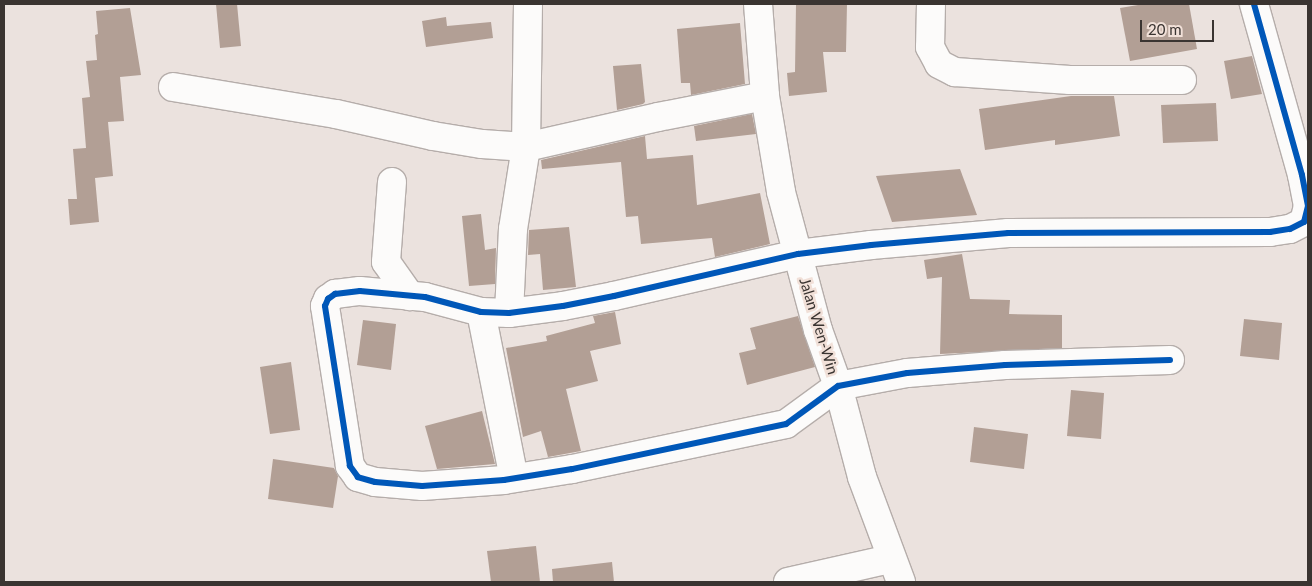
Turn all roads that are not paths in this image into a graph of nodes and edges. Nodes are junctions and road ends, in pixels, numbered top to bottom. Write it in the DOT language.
graph roads {
  1 [pos="528,4"];
  2 [pos="758,4"];
  3 [pos="931,4"];
  4 [pos="1254,4"];
  5 [pos="1182,80"];
  6 [pos="173,87"];
  7 [pos="765,96"];
  8 [pos="1298,122"];
  9 [pos="526,147"];
  10 [pos="392,182"];
  11 [pos="798,254"];
  12 [pos="410,296"];
  13 [pos="481,312"];
  14 [pos="508,313"];
  15 [pos="1170,360"];
  16 [pos="838,386"];
  17 [pos="514,478"];
  18 [pos="895,570"];
  19 [pos="788,582"];
  1 -- 9 [label="street"];
  2 -- 7 [label="street, Jalan Wen-Win"];
  3 -- 5 [label="street"];
  4 -- 8 [label="street"];
  6 -- 9 [label="street"];
  7 -- 9 [label="street"];
  7 -- 11 [label="street, Jalan Wen-Win"];
  8 -- 11 [label="street"];
  9 -- 14 [label="street"];
  10 -- 12 [label="street"];
  11 -- 14 [label="street"];
  11 -- 16 [label="street, Jalan Wen-Win"];
  12 -- 13 [label="street"];
  12 -- 17 [label="street"];
  13 -- 14 [label="street"];
  13 -- 17 [label="street"];
  15 -- 16 [label="street"];
  16 -- 17 [label="street"];
  16 -- 18 [label="street, Jalan Wen-Win"];
  18 -- 19 [label="street"];
}
